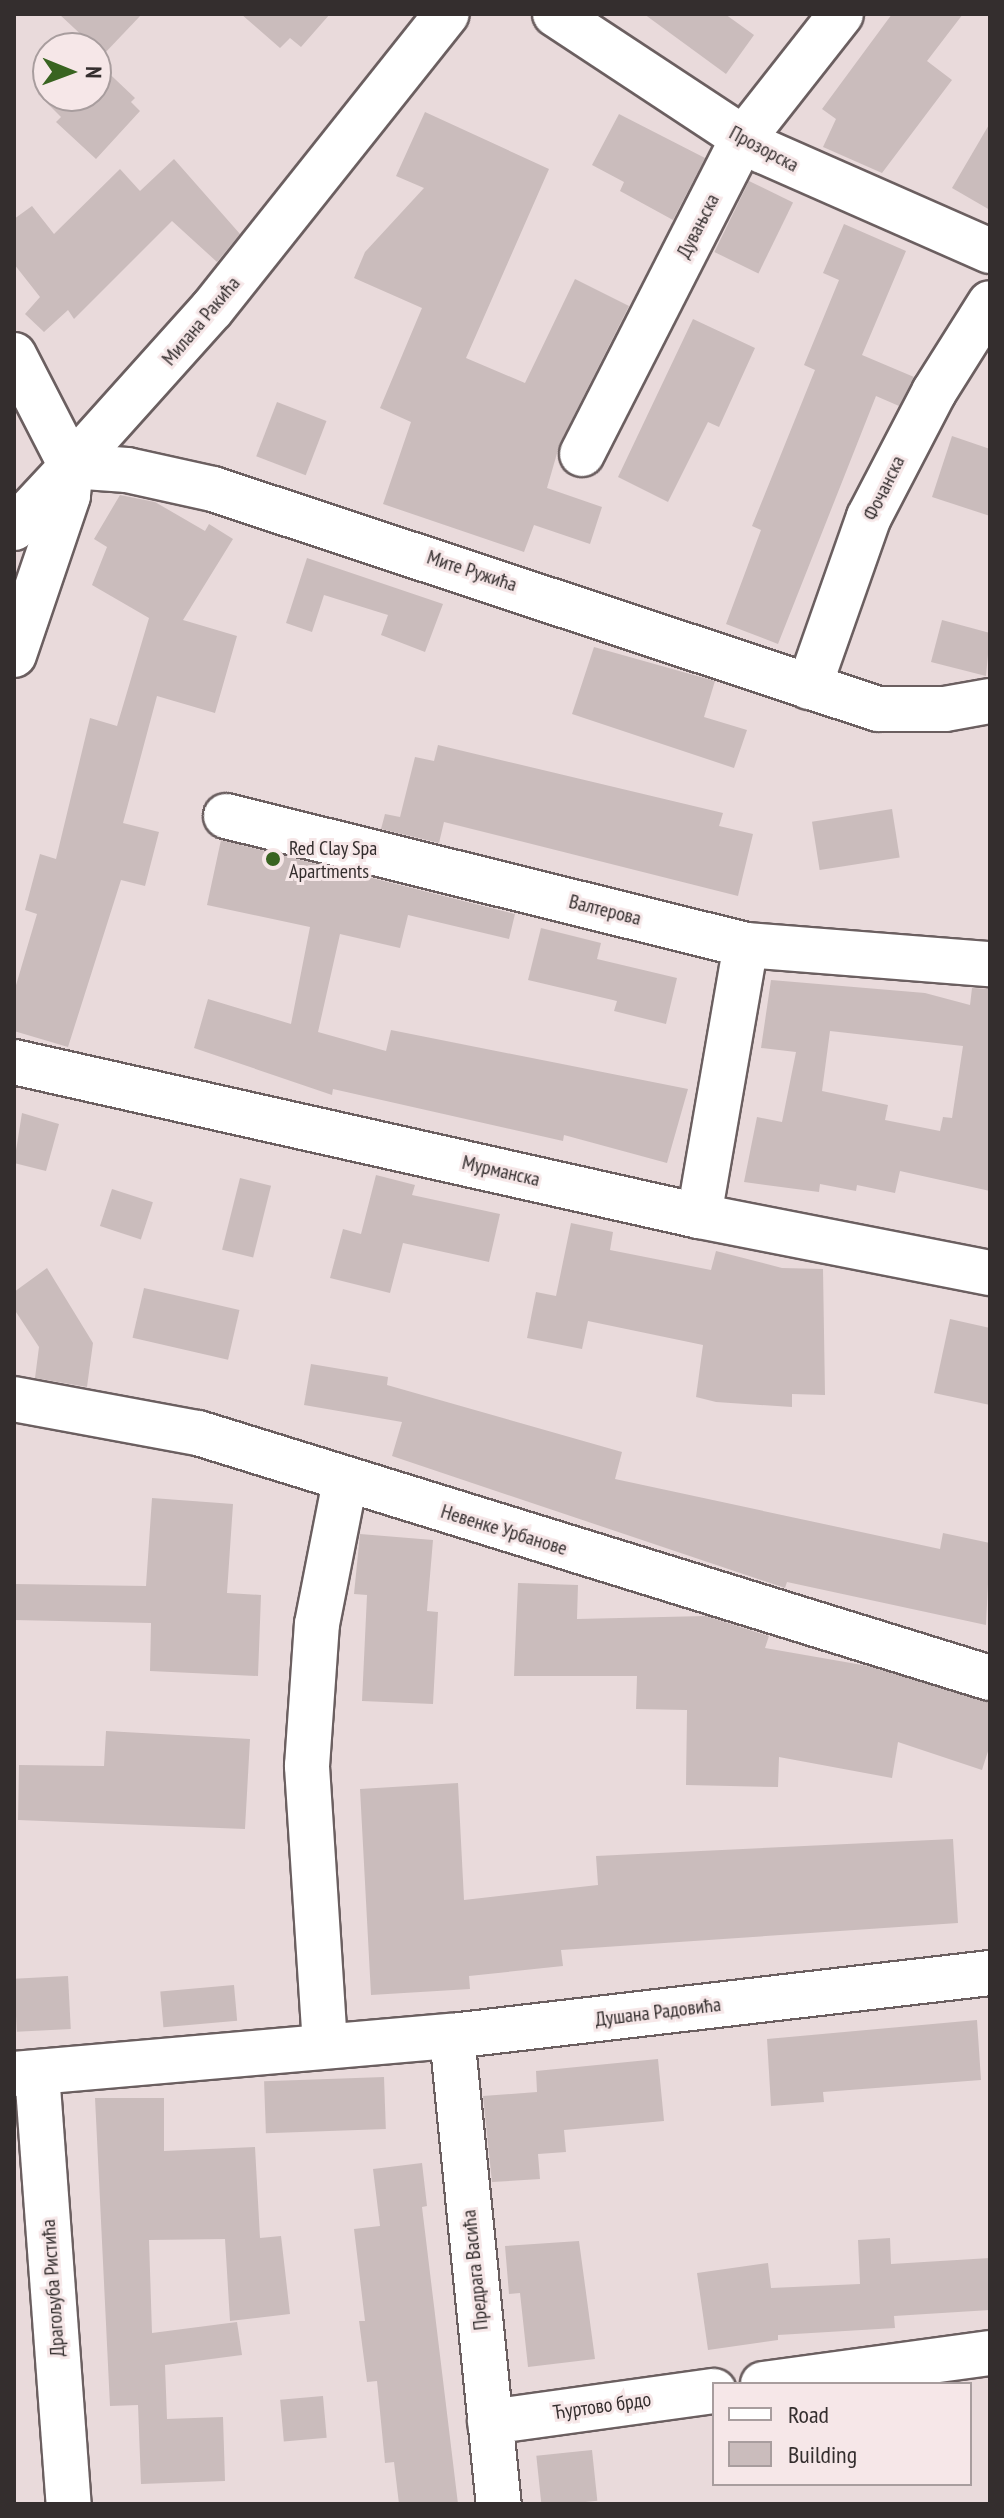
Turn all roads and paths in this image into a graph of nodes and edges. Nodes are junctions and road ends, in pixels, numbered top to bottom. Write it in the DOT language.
graph roads {
  1 [pos="447,14"];
  2 [pos="555,14"];
  3 [pos="841,14"];
  4 [pos="742,140"];
  5 [pos="990,251"];
  6 [pos="990,303"];
  7 [pos="14,355"];
  8 [pos="582,454"];
  9 [pos="71,466"];
  10 [pos="14,484"];
  11 [pos="14,528"];
  12 [pos="14,655"];
  13 [pos="809,687"];
  14 [pos="990,701"];
  15 [pos="226,816"];
  16 [pos="746,945"];
  17 [pos="990,964"];
  18 [pos="14,1062"];
  19 [pos="699,1216"];
  20 [pos="990,1273"];
  21 [pos="14,1399"];
  22 [pos="345,1481"];
  23 [pos="990,1678"];
  24 [pos="990,1973"];
  25 [pos="452,2036"];
  26 [pos="325,2045"];
  27 [pos="26,2073"];
  28 [pos="990,2353"];
  29 [pos="778,2382"];
  30 [pos="712,2391"];
  31 [pos="490,2422"];
  32 [pos="69,2504"];
  33 [pos="499,2504"];
  1 -- 9 [label="street, Милана Ракића"];
  2 -- 4 [label="street, Прозорска"];
  3 -- 4 [label="street, Дувањска"];
  4 -- 5 [label="street, Прозорска"];
  4 -- 8 [label="street, Дувањска"];
  6 -- 13 [label="street, Фочанска"];
  7 -- 9 [label="street"];
  9 -- 10 [label="street"];
  9 -- 11 [label="street, Милана Ракића"];
  9 -- 12 [label="street"];
  9 -- 13 [label="street, Мите Ружића"];
  13 -- 14 [label="street, Мите Ружића"];
  15 -- 16 [label="street, Валтерова"];
  16 -- 17 [label="street, Валтерова"];
  16 -- 19 [label="street"];
  18 -- 19 [label="street, Мурманска"];
  19 -- 20 [label="street, Мурманска"];
  21 -- 22 [label="street, Невенке Урбанове"];
  22 -- 23 [label="street, Невенке Урбанове"];
  22 -- 26 [label="street"];
  24 -- 25 [label="street, Душана Радовића"];
  25 -- 26 [label="street, Душана Радовића"];
  25 -- 31 [label="street, Предрага Васића"];
  26 -- 27 [label="street, Душана Радовића"];
  27 -- 32 [label="street, Драгољуба Ристића"];
  28 -- 29 [label="street"];
  30 -- 31 [label="street, Ћуртово брдо"];
  31 -- 33 [label="street, Предрага Васића"];
}
